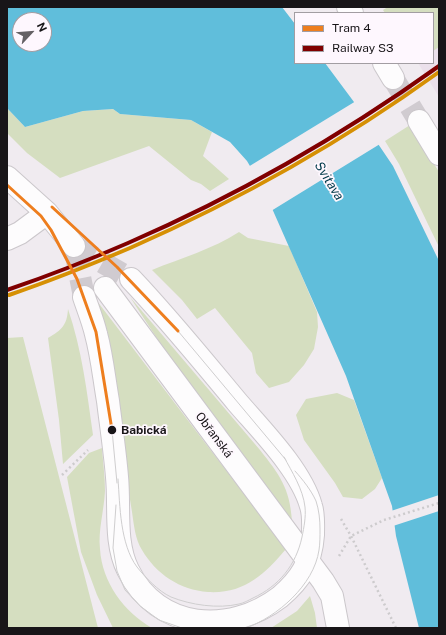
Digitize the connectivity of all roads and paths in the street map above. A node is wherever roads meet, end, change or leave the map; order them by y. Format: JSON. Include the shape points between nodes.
{"nodes":[{"id":1,"x":419,"y":121,"type":"tunnel mouth"},
{"id":2,"x":439,"y":154,"type":"edge"},
{"id":3,"x":7,"y":177,"type":"edge"},
{"id":4,"x":47,"y":213,"type":"junction"},
{"id":5,"x":7,"y":239,"type":"edge"},
{"id":6,"x":74,"y":246,"type":"dead end"},
{"id":7,"x":131,"y":279,"type":"tunnel mouth"},
{"id":8,"x":106,"y":288,"type":"tunnel mouth"},
{"id":9,"x":84,"y":297,"type":"tunnel mouth"},
{"id":10,"x":90,"y":448,"type":"dead end"},
{"id":11,"x":62,"y":476,"type":"dead end"},
{"id":12,"x":439,"y":503,"type":"edge"},
{"id":13,"x":309,"y":560,"type":"junction"},
{"id":14,"x":338,"y":628,"type":"edge"},
{"id":15,"x":396,"y":628,"type":"edge"}],
"edges":[{"from":1,"to":2,"type":"street"},
{"from":3,"to":4,"type":"street"},
{"from":4,"to":5,"type":"street","via":[[20,233]]},
{"from":4,"to":6,"type":"street"},
{"from":7,"to":13,"type":"street","via":[[276,448],[302,484],[312,507],[312,545]]},
{"from":8,"to":13,"type":"street","name":"Obřanská"},
{"from":9,"to":13,"type":"street","via":[[96,332],[102,364],[118,479],[122,557],[138,587],[153,602],[186,620],[228,622],[254,614],[273,602],[291,587]]},
{"from":10,"to":11,"type":"path"},
{"from":12,"to":15,"type":"path","via":[[384,520],[351,536]]},
{"from":13,"to":14,"type":"street","name":"Obřanská","via":[[332,596]]}]}
